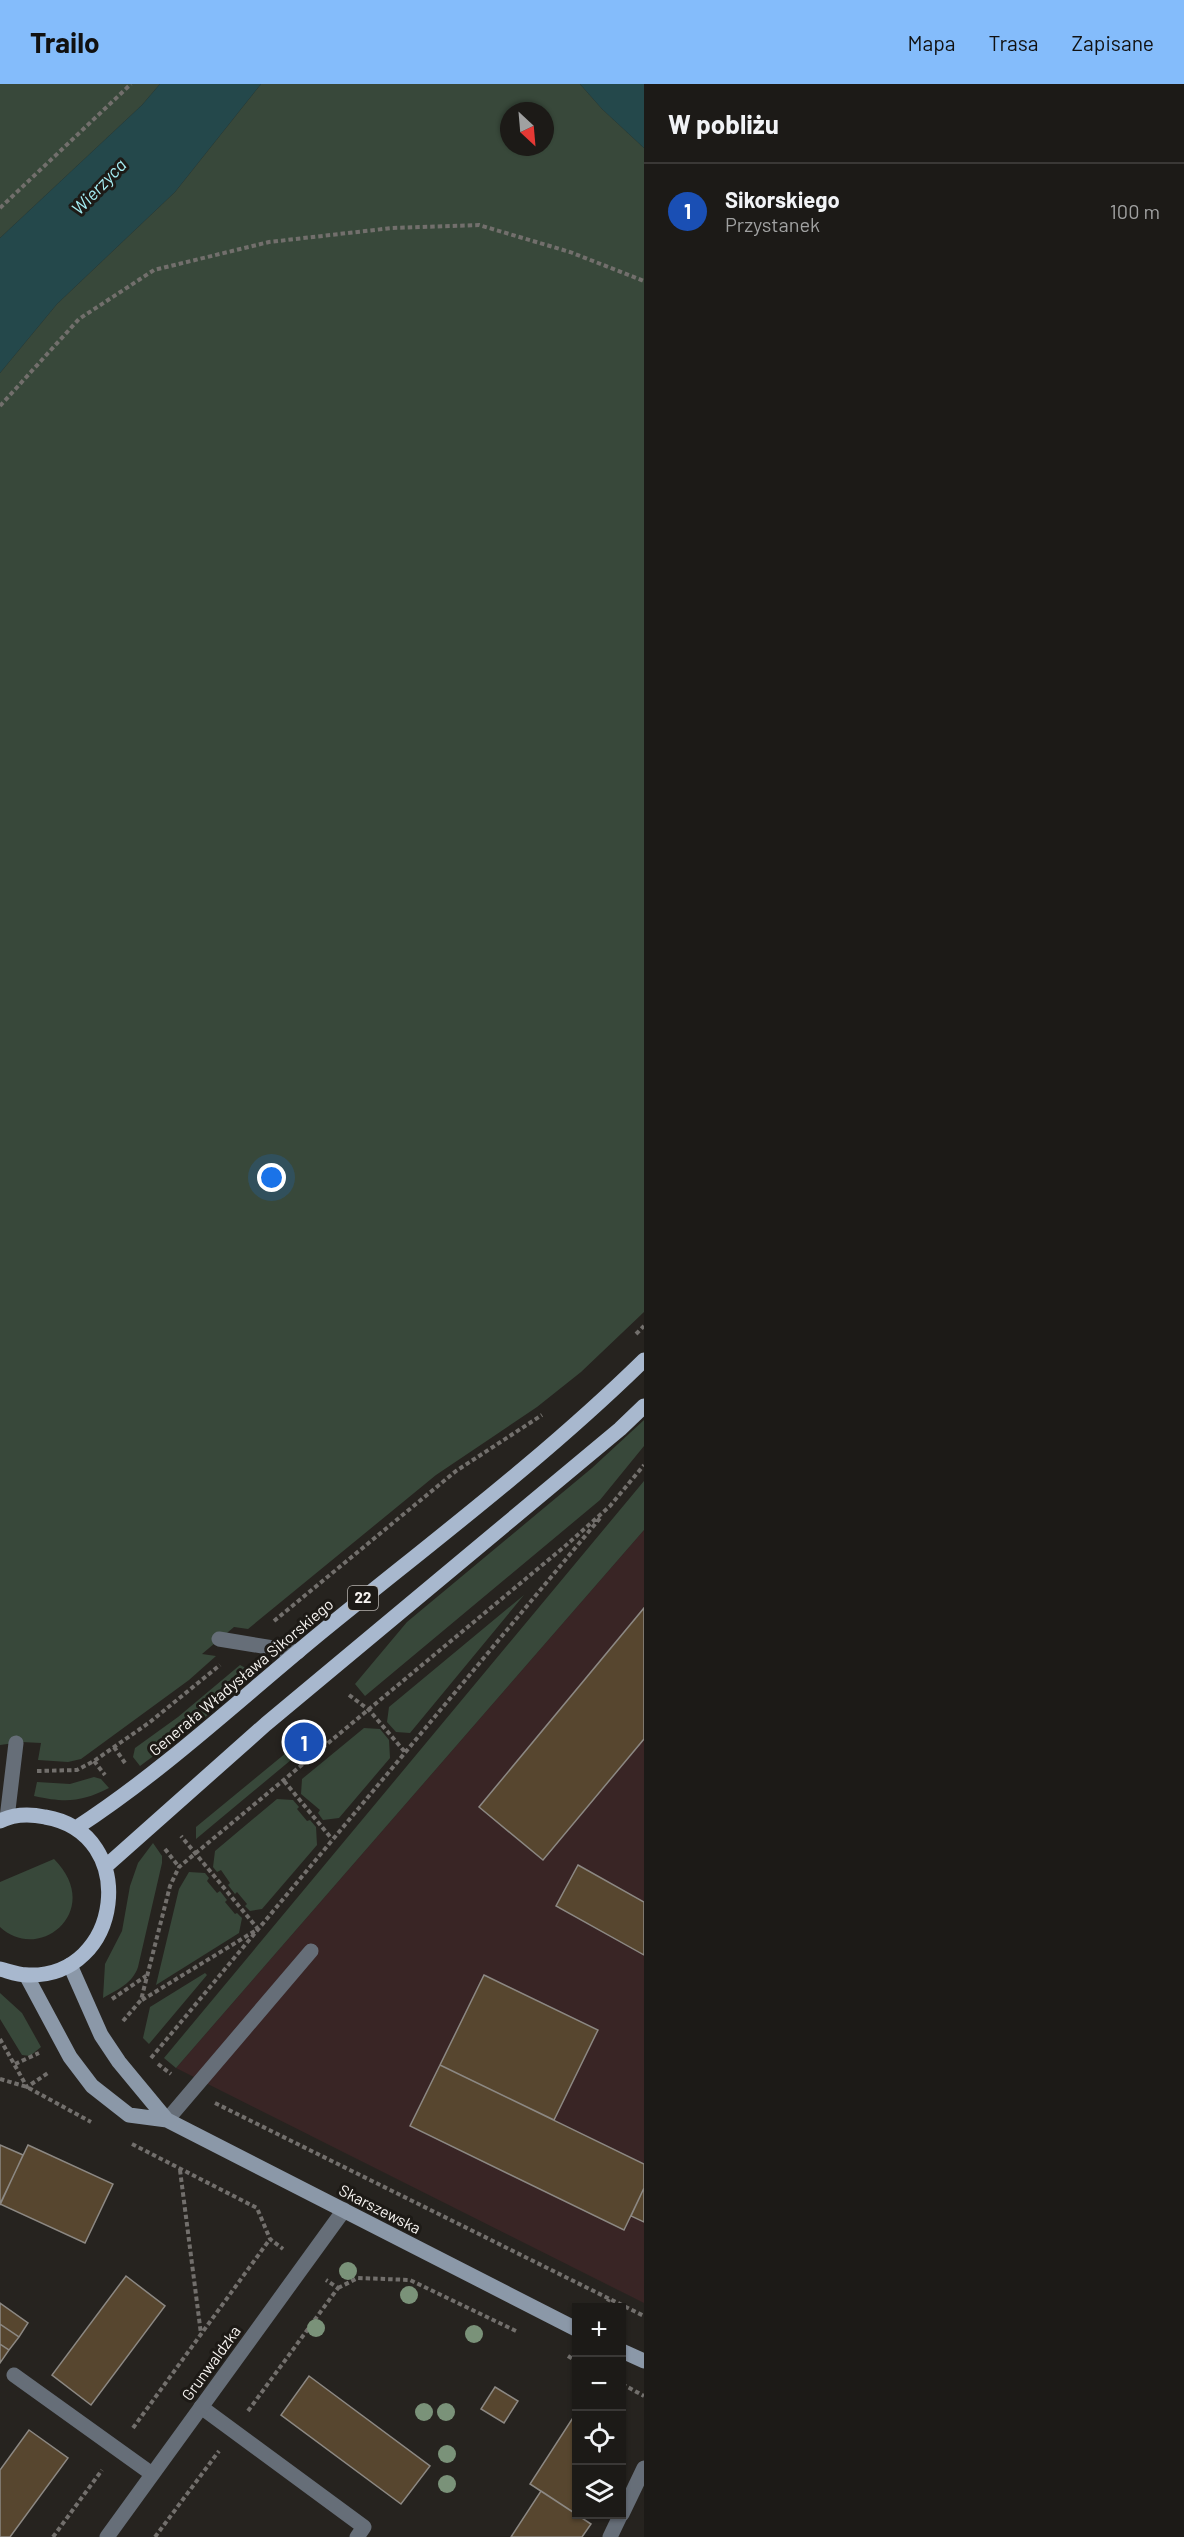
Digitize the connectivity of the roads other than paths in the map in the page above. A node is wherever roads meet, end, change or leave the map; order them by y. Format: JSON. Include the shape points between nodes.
{"nodes":[{"id":1,"x":644,"y":1360,"type":"edge"},
{"id":2,"x":644,"y":1406,"type":"edge"},
{"id":3,"x":219,"y":1640,"type":"dead end"},
{"id":4,"x":298,"y":1652,"type":"junction"},
{"id":5,"x":16,"y":1743,"type":"dead end"},
{"id":6,"x":3,"y":1820,"type":"edge"},
{"id":7,"x":76,"y":1828,"type":"junction"},
{"id":8,"x":105,"y":1867,"type":"junction"},
{"id":9,"x":311,"y":1951,"type":"dead end"},
{"id":10,"x":70,"y":1965,"type":"junction"},
{"id":11,"x":0,"y":1969,"type":"edge"},
{"id":12,"x":26,"y":1975,"type":"junction"},
{"id":13,"x":167,"y":2120,"type":"junction"},
{"id":14,"x":344,"y":2210,"type":"junction"},
{"id":15,"x":572,"y":2327,"type":"edge"},
{"id":16,"x":626,"y":2353,"type":"edge"},
{"id":17,"x":644,"y":2361,"type":"edge"},
{"id":18,"x":14,"y":2375,"type":"dead end"},
{"id":19,"x":201,"y":2407,"type":"junction"},
{"id":20,"x":644,"y":2468,"type":"edge"},
{"id":21,"x":152,"y":2474,"type":"junction"},
{"id":22,"x":626,"y":2504,"type":"edge"},
{"id":23,"x":619,"y":2519,"type":"edge"},
{"id":24,"x":107,"y":2537,"type":"edge"},
{"id":25,"x":357,"y":2537,"type":"edge"},
{"id":26,"x":610,"y":2537,"type":"edge"}],
"edges":[{"from":1,"to":4,"type":"main road","name":"Generała Władysława Sikorskiego","number":"22","via":[[551,1446]]},
{"from":2,"to":8,"type":"main road","number":"22","via":[[266,1724]]},
{"from":3,"to":4,"type":"street"},
{"from":4,"to":7,"type":"main road","name":"Generała Władysława Sikorskiego","number":"22","via":[[182,1750]]},
{"from":5,"to":6,"type":"street"},
{"from":6,"to":7,"type":"main road","via":[[30,1815],[54,1818]]},
{"from":7,"to":8,"type":"main road","via":[[93,1845]]},
{"from":8,"to":10,"type":"main road","via":[[110,1894],[106,1922],[92,1946]]},
{"from":9,"to":13,"type":"street"},
{"from":10,"to":12,"type":"main road","via":[[49,1973]]},
{"from":10,"to":13,"type":"main road","name":"Skarszewska","via":[[101,2035]]},
{"from":11,"to":12,"type":"main road"},
{"from":12,"to":13,"type":"main road","name":"Skarszewska","via":[[70,2057],[92,2086],[129,2115]]},
{"from":13,"to":14,"type":"main road","name":"Skarszewska"},
{"from":14,"to":15,"type":"main road","name":"Skarszewska"},
{"from":14,"to":19,"type":"street","name":"Grunwaldzka"},
{"from":16,"to":17,"type":"main road"},
{"from":18,"to":21,"type":"street"},
{"from":19,"to":21,"type":"street","name":"Grunwaldzka"},
{"from":19,"to":25,"type":"street","via":[[364,2527]]},
{"from":20,"to":22,"type":"street"},
{"from":21,"to":24,"type":"street","name":"Grunwaldzka"},
{"from":23,"to":26,"type":"street"}]}
